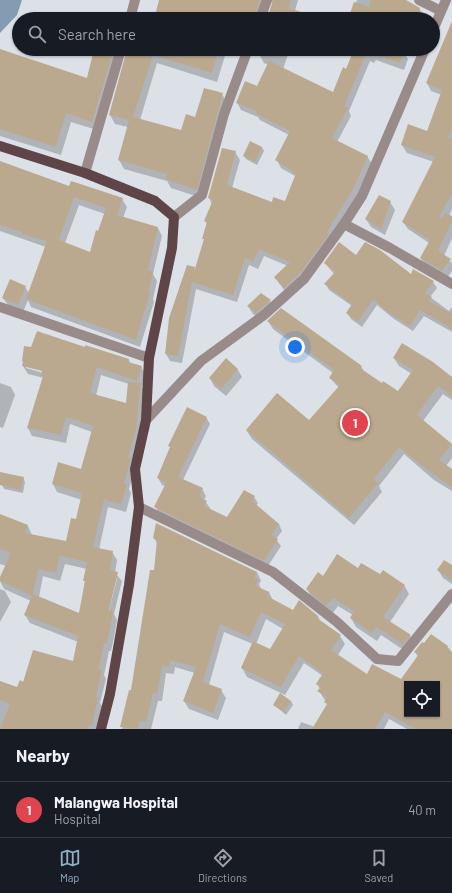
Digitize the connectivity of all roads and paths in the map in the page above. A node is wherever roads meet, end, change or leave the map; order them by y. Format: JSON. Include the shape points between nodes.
{"nodes":[{"id":1,"x":135,"y":0,"type":"edge"},
{"id":2,"x":267,"y":0,"type":"edge"},
{"id":3,"x":419,"y":0,"type":"edge"},
{"id":4,"x":446,"y":0,"type":"edge"},
{"id":5,"x":441,"y":11,"type":"joint"},
{"id":6,"x":132,"y":12,"type":"edge"},
{"id":7,"x":263,"y":12,"type":"edge"},
{"id":8,"x":119,"y":56,"type":"edge"},
{"id":9,"x":245,"y":56,"type":"edge"},
{"id":10,"x":422,"y":56,"type":"edge"},
{"id":11,"x":0,"y":146,"type":"edge"},
{"id":12,"x":85,"y":174,"type":"junction"},
{"id":13,"x":174,"y":217,"type":"junction"},
{"id":14,"x":344,"y":224,"type":"junction"},
{"id":15,"x":452,"y":284,"type":"edge"},
{"id":16,"x":0,"y":307,"type":"edge"},
{"id":17,"x":149,"y":358,"type":"junction"},
{"id":18,"x":146,"y":420,"type":"junction"},
{"id":19,"x":139,"y":507,"type":"junction"},
{"id":20,"x":452,"y":594,"type":"edge"},
{"id":21,"x":101,"y":729,"type":"edge"}],
"edges":[{"from":1,"to":6,"type":"street"},
{"from":2,"to":7,"type":"street"},
{"from":3,"to":5,"type":"street"},
{"from":4,"to":5,"type":"street"},
{"from":8,"to":12,"type":"street"},
{"from":9,"to":13,"type":"street","via":[[224,114],[202,194]]},
{"from":10,"to":14,"type":"street","via":[[362,196]]},
{"from":11,"to":12,"type":"main road"},
{"from":12,"to":13,"type":"main road","via":[[154,201]]},
{"from":13,"to":17,"type":"main road","via":[[172,248]]},
{"from":14,"to":15,"type":"street"},
{"from":14,"to":18,"type":"street","via":[[304,279],[264,315],[201,360]]},
{"from":16,"to":17,"type":"street"},
{"from":17,"to":18,"type":"main road"},
{"from":18,"to":19,"type":"main road","via":[[135,469]]},
{"from":19,"to":20,"type":"street","via":[[273,572],[337,622],[377,659],[398,661]]},
{"from":19,"to":21,"type":"main road","via":[[129,585],[110,694]]}]}
